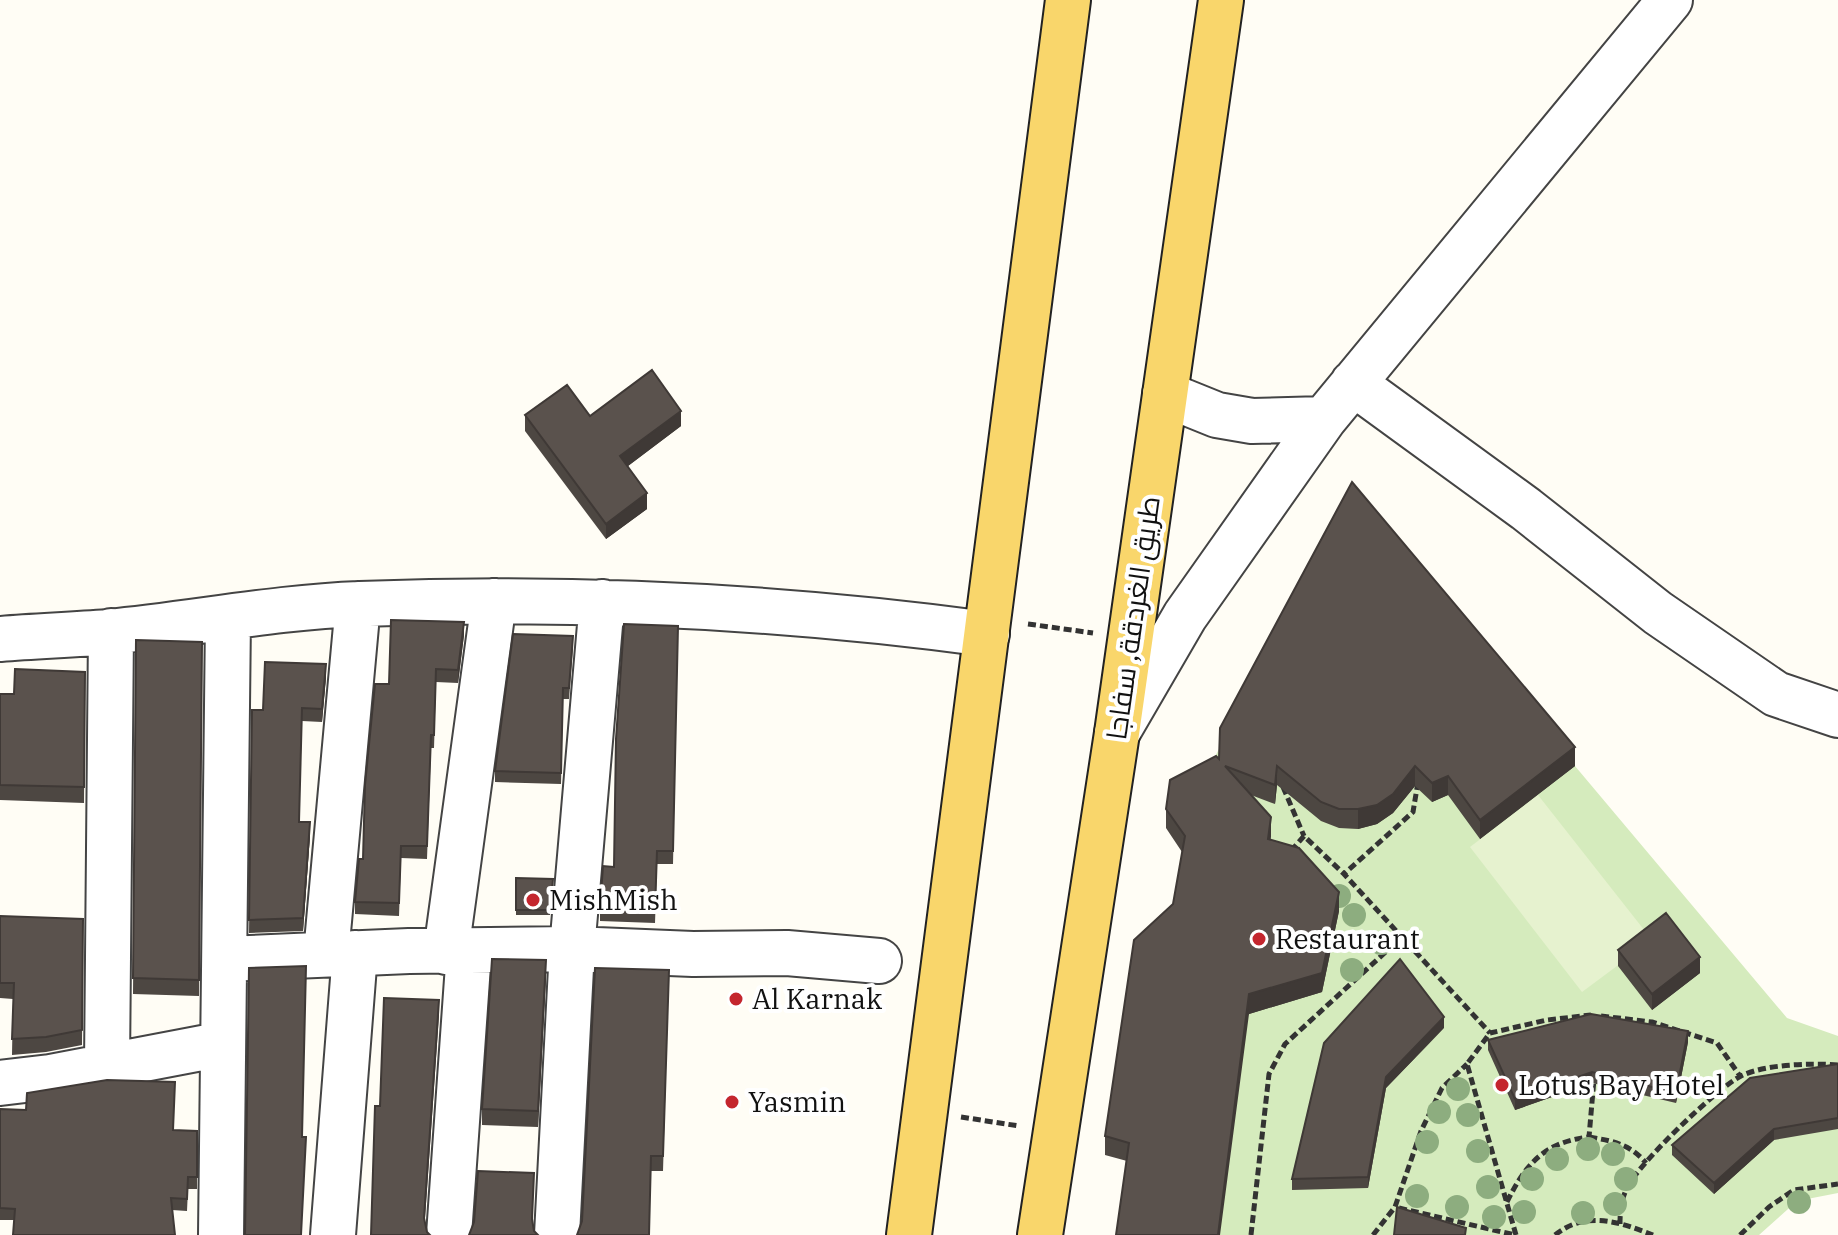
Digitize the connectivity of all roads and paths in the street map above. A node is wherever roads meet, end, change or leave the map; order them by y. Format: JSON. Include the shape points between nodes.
{"nodes":[{"id":1,"x":1068,"y":0,"type":"edge"},
{"id":2,"x":1221,"y":0,"type":"edge"},
{"id":3,"x":1670,"y":0,"type":"edge"},
{"id":4,"x":1353,"y":383,"type":"junction"},
{"id":5,"x":1165,"y":394,"type":"junction"},
{"id":6,"x":1324,"y":419,"type":"junction"},
{"id":7,"x":494,"y":601,"type":"junction"},
{"id":8,"x":602,"y":602,"type":"junction"},
{"id":9,"x":358,"y":604,"type":"junction"},
{"id":10,"x":228,"y":618,"type":"junction"},
{"id":11,"x":988,"y":626,"type":"junction"},
{"id":12,"x":111,"y":631,"type":"junction"},
{"id":13,"x":1130,"y":638,"type":"junction"},
{"id":14,"x":0,"y":639,"type":"edge"},
{"id":15,"x":1838,"y":715,"type":"edge"},
{"id":16,"x":1117,"y":733,"type":"junction"},
{"id":17,"x":1419,"y":772,"type":"edge"},
{"id":18,"x":1280,"y":776,"type":"edge"},
{"id":19,"x":1304,"y":836,"type":"junction"},
{"id":20,"x":1289,"y":853,"type":"edge"},
{"id":21,"x":1344,"y":874,"type":"junction"},
{"id":22,"x":1402,"y":937,"type":"junction"},
{"id":23,"x":572,"y":949,"type":"junction"},
{"id":24,"x":457,"y":952,"type":"junction"},
{"id":25,"x":340,"y":954,"type":"junction"},
{"id":26,"x":225,"y":959,"type":"junction"},
{"id":27,"x":879,"y":961,"type":"dead end"},
{"id":28,"x":1589,"y":1014,"type":"junction"},
{"id":29,"x":1591,"y":1024,"type":"edge"},
{"id":30,"x":1490,"y":1033,"type":"junction"},
{"id":31,"x":223,"y":1044,"type":"junction"},
{"id":32,"x":1467,"y":1064,"type":"junction"},
{"id":33,"x":1594,"y":1065,"type":"edge"},
{"id":34,"x":1838,"y":1065,"type":"edge"},
{"id":35,"x":107,"y":1066,"type":"junction"},
{"id":36,"x":1740,"y":1076,"type":"junction"},
{"id":37,"x":0,"y":1083,"type":"edge"},
{"id":38,"x":925,"y":1111,"type":"junction"},
{"id":39,"x":1056,"y":1132,"type":"junction"},
{"id":40,"x":1589,"y":1137,"type":"junction"},
{"id":41,"x":1646,"y":1163,"type":"junction"},
{"id":42,"x":1838,"y":1184,"type":"edge"},
{"id":43,"x":1507,"y":1202,"type":"junction"},
{"id":44,"x":1395,"y":1207,"type":"junction"},
{"id":45,"x":1620,"y":1224,"type":"junction"},
{"id":46,"x":221,"y":1235,"type":"edge"},
{"id":47,"x":333,"y":1235,"type":"edge"},
{"id":48,"x":449,"y":1235,"type":"edge"},
{"id":49,"x":557,"y":1235,"type":"edge"},
{"id":50,"x":909,"y":1235,"type":"edge"},
{"id":51,"x":1040,"y":1235,"type":"edge"},
{"id":52,"x":1251,"y":1235,"type":"edge"},
{"id":53,"x":1373,"y":1235,"type":"edge"},
{"id":54,"x":1516,"y":1235,"type":"edge"},
{"id":55,"x":1555,"y":1235,"type":"edge"},
{"id":56,"x":1653,"y":1235,"type":"edge"},
{"id":57,"x":1740,"y":1235,"type":"edge"}],
"edges":[{"from":1,"to":11,"type":"main road"},
{"from":2,"to":5,"type":"main road","name":"طريق الغردقة, سفاجا"},
{"from":3,"to":4,"type":"street"},
{"from":4,"to":6,"type":"street"},
{"from":4,"to":15,"type":"street","via":[[1762,685]]},
{"from":5,"to":6,"type":"street","via":[[1217,415],[1252,421]]},
{"from":5,"to":13,"type":"main road","name":"طريق الغردقة, سفاجا"},
{"from":6,"to":16,"type":"street","via":[[1185,616]]},
{"from":7,"to":8,"type":"street"},
{"from":7,"to":9,"type":"street"},
{"from":7,"to":24,"type":"street"},
{"from":8,"to":11,"type":"street"},
{"from":8,"to":23,"type":"street"},
{"from":9,"to":10,"type":"street"},
{"from":9,"to":25,"type":"street"},
{"from":10,"to":12,"type":"street"},
{"from":10,"to":26,"type":"street"},
{"from":11,"to":13,"type":"path"},
{"from":11,"to":38,"type":"main road"},
{"from":12,"to":14,"type":"street"},
{"from":12,"to":35,"type":"street"},
{"from":13,"to":16,"type":"main road","name":"طريق الغردقة, سفاجا"},
{"from":16,"to":39,"type":"main road","name":"طريق الغردقة, سفاجا"},
{"from":17,"to":21,"type":"path","via":[[1413,812]]},
{"from":18,"to":19,"type":"path"},
{"from":19,"to":20,"type":"path"},
{"from":19,"to":21,"type":"path"},
{"from":21,"to":22,"type":"path"},
{"from":22,"to":30,"type":"path"},
{"from":22,"to":52,"type":"path","via":[[1285,1044],[1269,1074]]},
{"from":23,"to":24,"type":"street"},
{"from":23,"to":27,"type":"street","via":[[787,953]]},
{"from":23,"to":49,"type":"street"},
{"from":24,"to":25,"type":"street"},
{"from":24,"to":48,"type":"street"},
{"from":25,"to":26,"type":"street"},
{"from":25,"to":47,"type":"street"},
{"from":26,"to":31,"type":"street"},
{"from":28,"to":29,"type":"path"},
{"from":28,"to":30,"type":"path"},
{"from":28,"to":36,"type":"path","via":[[1652,1022],[1717,1043]]},
{"from":30,"to":32,"type":"path"},
{"from":31,"to":35,"type":"street"},
{"from":31,"to":46,"type":"street"},
{"from":32,"to":43,"type":"path"},
{"from":32,"to":44,"type":"path","via":[[1442,1088]]},
{"from":33,"to":40,"type":"path"},
{"from":34,"to":36,"type":"path","via":[[1814,1063]]},
{"from":35,"to":37,"type":"street"},
{"from":36,"to":41,"type":"path"},
{"from":38,"to":39,"type":"path"},
{"from":38,"to":50,"type":"main road"},
{"from":39,"to":51,"type":"main road","name":"طريق الغردقة, سفاجا"},
{"from":40,"to":41,"type":"path","via":[[1620,1142]]},
{"from":40,"to":43,"type":"path","via":[[1565,1140],[1542,1153],[1521,1175]]},
{"from":41,"to":45,"type":"path","via":[[1626,1190]]},
{"from":42,"to":57,"type":"path","via":[[1794,1190]]},
{"from":43,"to":54,"type":"path"},
{"from":44,"to":53,"type":"path"},
{"from":44,"to":54,"type":"path"},
{"from":45,"to":55,"type":"path","via":[[1580,1220]]},
{"from":45,"to":56,"type":"path"}]}
